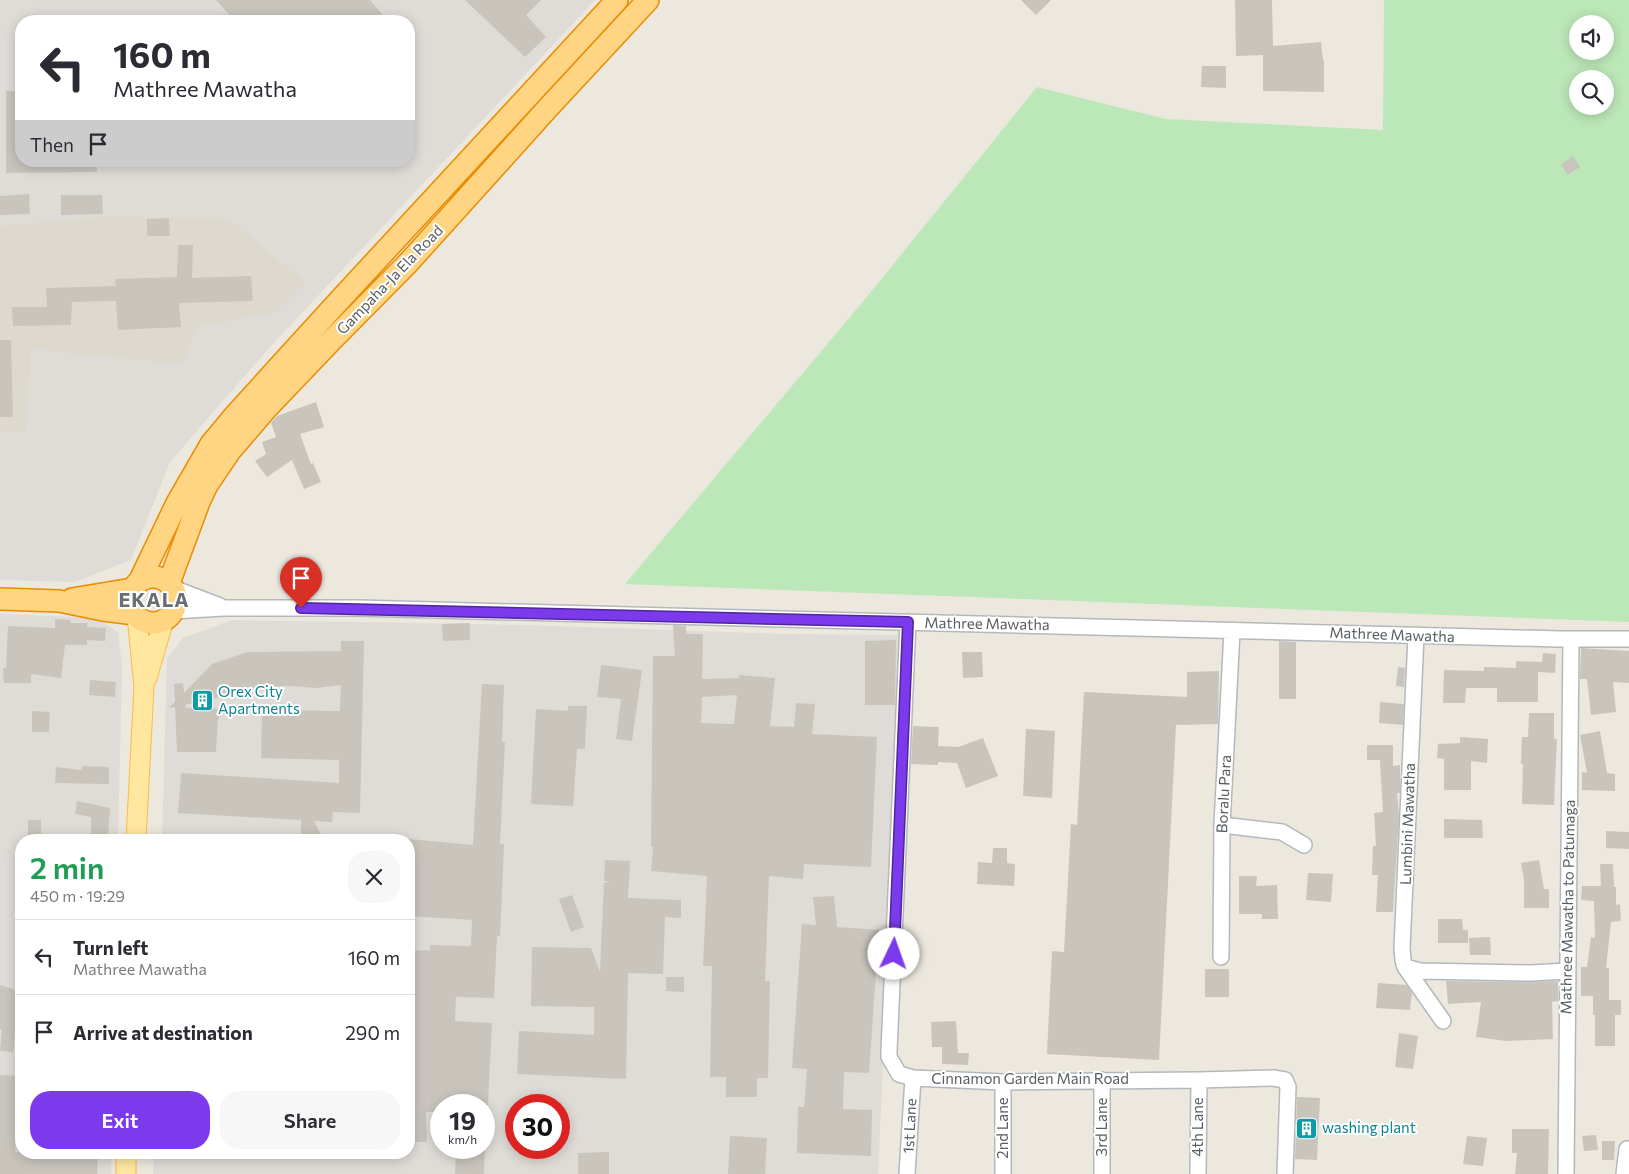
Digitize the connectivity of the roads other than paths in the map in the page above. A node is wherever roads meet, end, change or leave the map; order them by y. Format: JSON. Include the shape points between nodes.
{"nodes":[{"id":1,"x":617,"y":0,"type":"edge"},
{"id":2,"x":648,"y":0,"type":"edge"},
{"id":3,"x":136,"y":586,"type":"junction"},
{"id":4,"x":171,"y":586,"type":"junction"},
{"id":5,"x":0,"y":599,"type":"edge"},
{"id":6,"x":59,"y":601,"type":"junction"},
{"id":7,"x":224,"y":608,"type":"junction"},
{"id":8,"x":136,"y":615,"type":"junction"},
{"id":9,"x":168,"y":615,"type":"junction"},
{"id":10,"x":908,"y":622,"type":"junction"},
{"id":11,"x":1232,"y":631,"type":"junction"},
{"id":12,"x":1416,"y":635,"type":"junction"},
{"id":13,"x":1571,"y":639,"type":"junction"},
{"id":14,"x":1629,"y":639,"type":"edge"},
{"id":15,"x":144,"y":688,"type":"junction"},
{"id":16,"x":1222,"y":825,"type":"junction"},
{"id":17,"x":136,"y":834,"type":"edge"},
{"id":18,"x":1304,"y":845,"type":"dead end"},
{"id":19,"x":1221,"y":957,"type":"dead end"},
{"id":20,"x":1405,"y":967,"type":"junction"},
{"id":21,"x":1567,"y":971,"type":"junction"},
{"id":22,"x":1443,"y":1021,"type":"dead end"},
{"id":23,"x":913,"y":1078,"type":"junction"},
{"id":24,"x":1102,"y":1080,"type":"junction"},
{"id":25,"x":1199,"y":1080,"type":"junction"},
{"id":26,"x":1003,"y":1082,"type":"junction"},
{"id":27,"x":1629,"y":1148,"type":"edge"},
{"id":28,"x":126,"y":1159,"type":"edge"},
{"id":29,"x":126,"y":1174,"type":"edge"},
{"id":30,"x":907,"y":1174,"type":"edge"},
{"id":31,"x":1003,"y":1174,"type":"edge"},
{"id":32,"x":1102,"y":1174,"type":"edge"},
{"id":33,"x":1198,"y":1174,"type":"edge"},
{"id":34,"x":1285,"y":1174,"type":"edge"},
{"id":35,"x":1566,"y":1174,"type":"edge"},
{"id":36,"x":1624,"y":1174,"type":"edge"}],
"edges":[{"from":1,"to":3,"type":"highway","name":"Gampaha-Ja Ela Road","via":[[211,444],[177,503]]},
{"from":2,"to":4,"type":"highway","name":"Gampaha-Ja Ela Road","via":[[409,262],[242,436],[203,494]]},
{"from":3,"to":4,"type":"highway","via":[[151,577]]},
{"from":3,"to":6,"type":"highway"},
{"from":3,"to":8,"type":"highway","via":[[130,599]]},
{"from":4,"to":7,"type":"street"},
{"from":4,"to":9,"type":"highway","via":[[175,604]]},
{"from":5,"to":6,"type":"highway"},
{"from":6,"to":8,"type":"highway"},
{"from":7,"to":9,"type":"street","name":"Mathree Mawatha"},
{"from":7,"to":10,"type":"street","name":"Mathree Mawatha","via":[[359,608]]},
{"from":8,"to":9,"type":"highway","via":[[153,622]]},
{"from":8,"to":15,"type":"main road"},
{"from":9,"to":15,"type":"main road"},
{"from":10,"to":11,"type":"street","name":"Mathree Mawatha"},
{"from":10,"to":23,"type":"street","name":"Cinnamon Garden Main Road","via":[[889,1051],[899,1074]]},
{"from":11,"to":12,"type":"street","name":"Mathree Mawatha"},
{"from":11,"to":16,"type":"street","name":"Boralu Para"},
{"from":12,"to":13,"type":"street","name":"Mathree Mawatha"},
{"from":12,"to":20,"type":"street","name":"Lumbini Mawatha","via":[[1402,948]]},
{"from":13,"to":14,"type":"street","name":"Mathree Mawatha"},
{"from":13,"to":21,"type":"street","name":"Mathree Mawatha to Patumaga"},
{"from":15,"to":17,"type":"main road"},
{"from":16,"to":18,"type":"street","via":[[1282,832]]},
{"from":16,"to":19,"type":"street","name":"Boralu Para"},
{"from":20,"to":21,"type":"street","via":[[1450,972]]},
{"from":20,"to":22,"type":"street"},
{"from":21,"to":35,"type":"street","name":"Mathree Mawatha to Patumaga"},
{"from":23,"to":26,"type":"street","name":"Cinnamon Garden Main Road"},
{"from":23,"to":30,"type":"street","name":"1st Lane"},
{"from":24,"to":25,"type":"street","name":"Cinnamon Garden Main Road"},
{"from":24,"to":26,"type":"street","name":"Cinnamon Garden Main Road"},
{"from":24,"to":32,"type":"street","name":"3rd Lane"},
{"from":25,"to":33,"type":"street","name":"4th Lane"},
{"from":25,"to":34,"type":"street","name":"Cinnamon Garden Main Road","via":[[1285,1080],[1288,1087]]},
{"from":26,"to":31,"type":"street","name":"2nd Lane"},
{"from":27,"to":36,"type":"street"},
{"from":28,"to":29,"type":"main road"}]}
